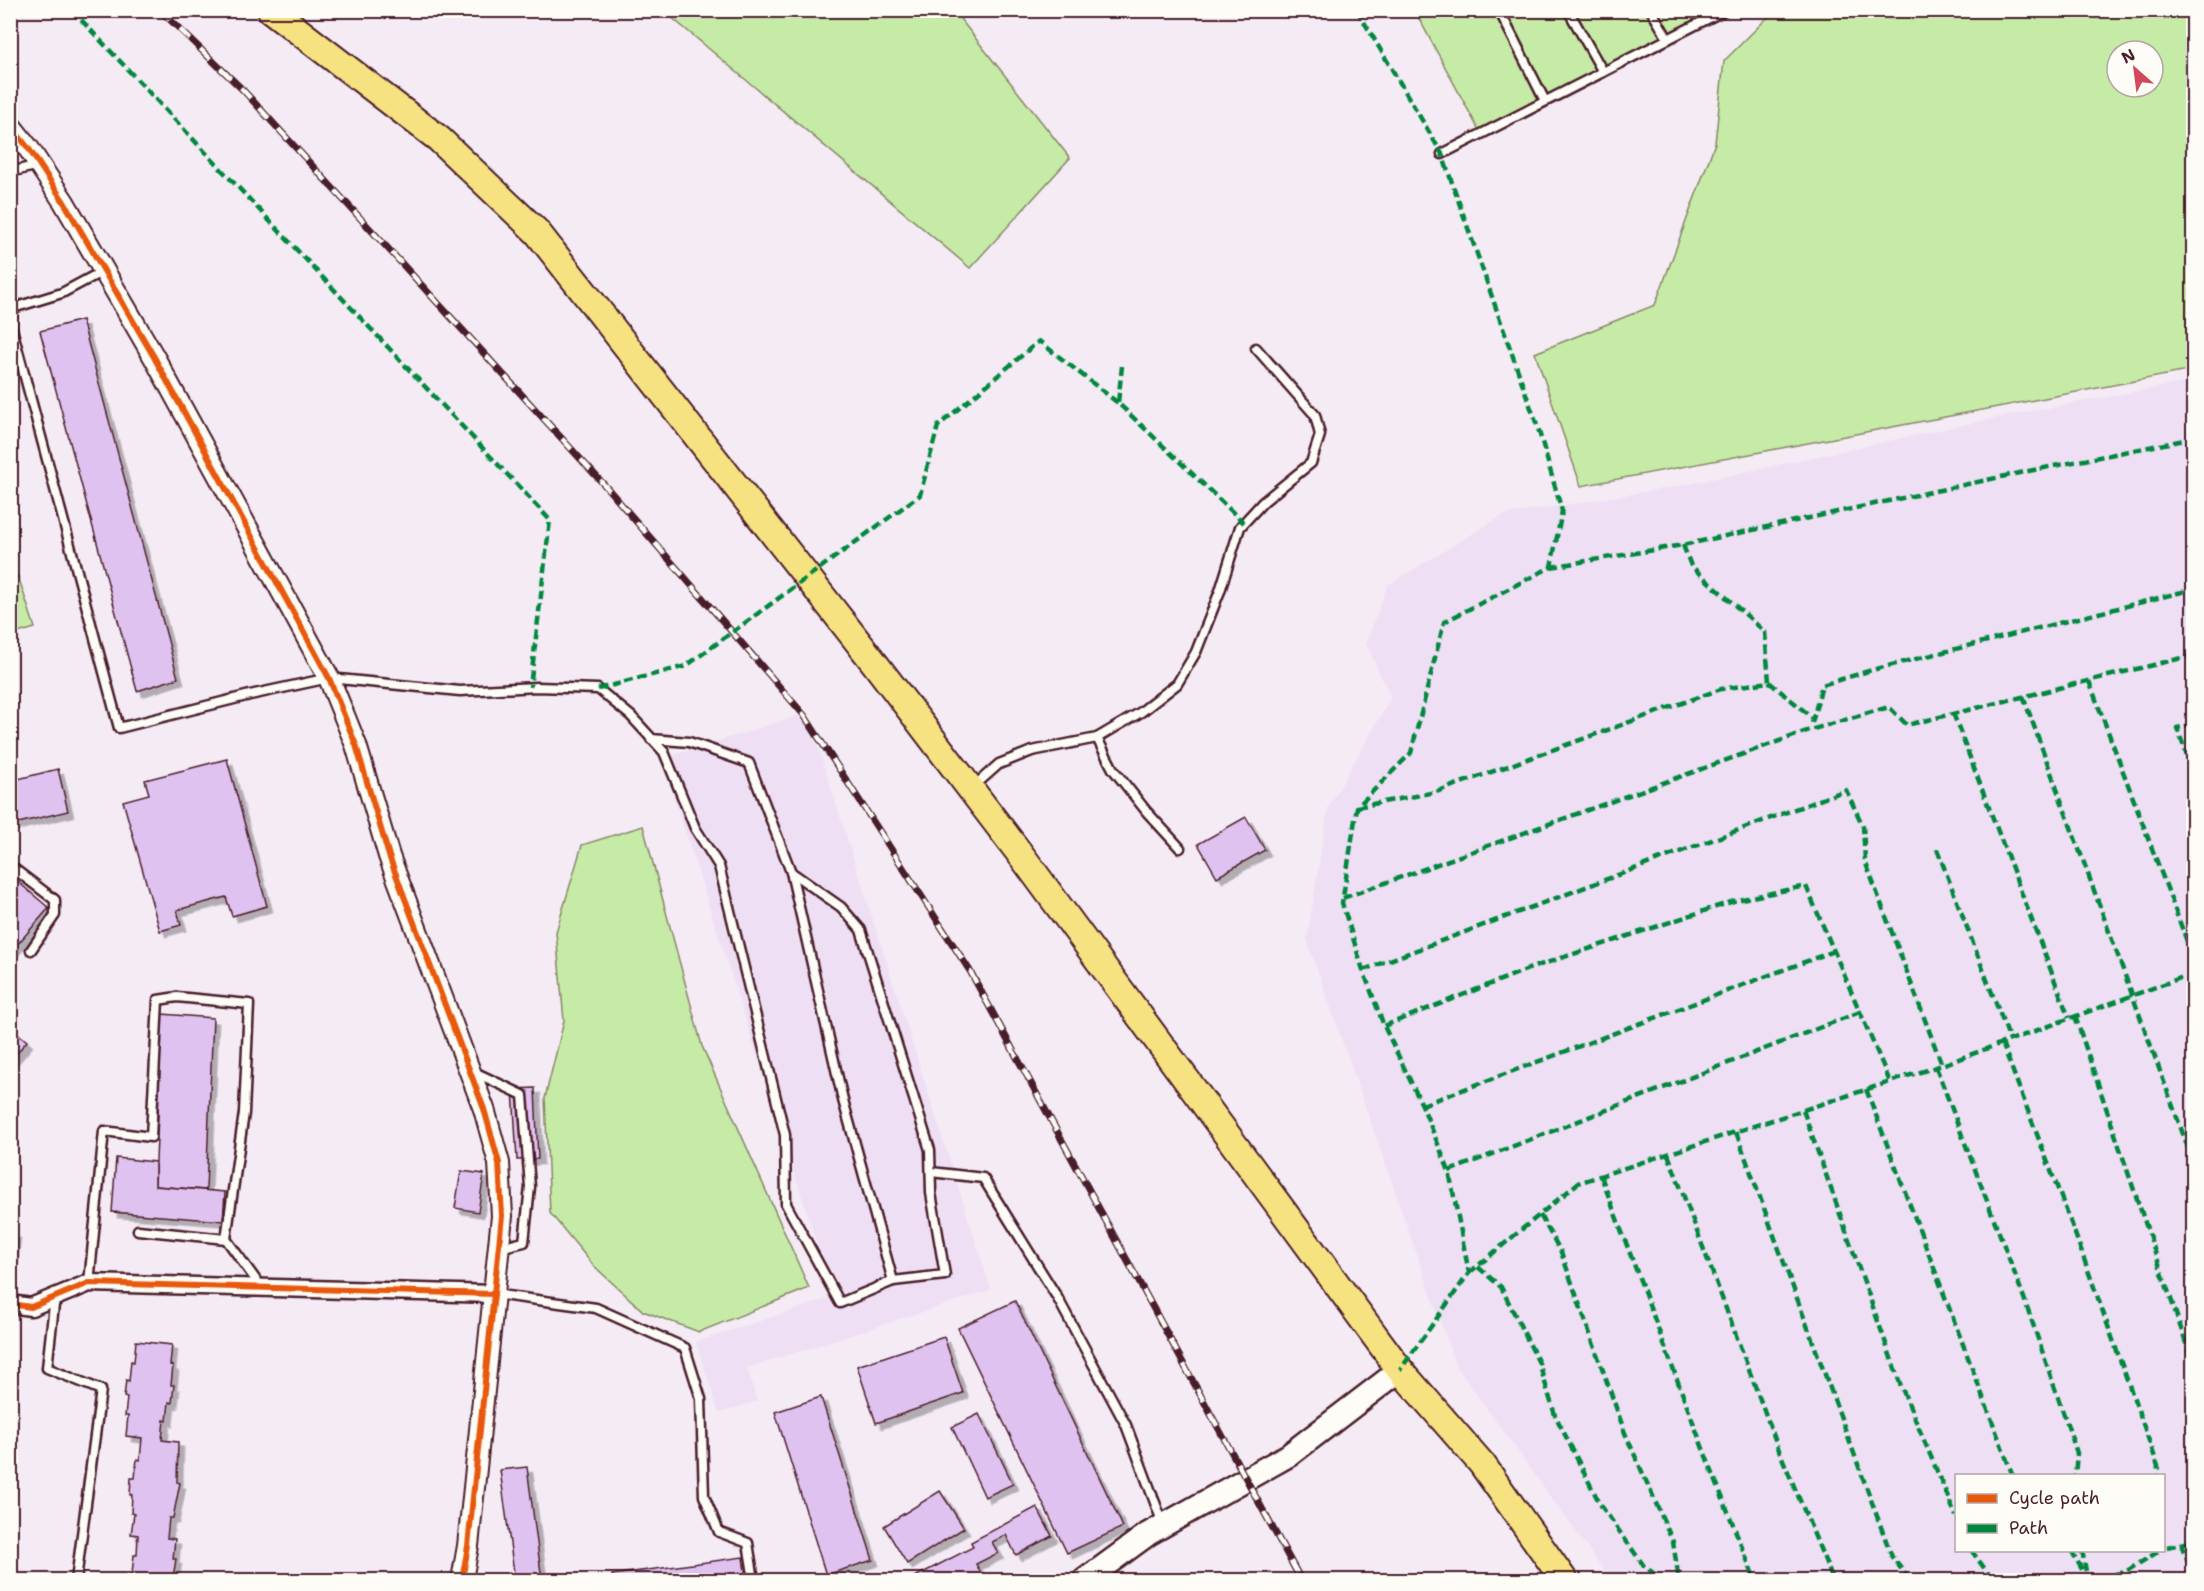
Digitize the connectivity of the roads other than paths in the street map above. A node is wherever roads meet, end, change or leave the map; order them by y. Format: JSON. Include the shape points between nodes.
{"nodes":[{"id":1,"x":271,"y":10,"type":"edge"},
{"id":2,"x":1498,"y":10,"type":"edge"},
{"id":3,"x":1568,"y":10,"type":"edge"},
{"id":4,"x":1651,"y":10,"type":"edge"},
{"id":5,"x":1725,"y":10,"type":"edge"},
{"id":6,"x":1668,"y":39,"type":"junction"},
{"id":7,"x":1603,"y":72,"type":"junction"},
{"id":8,"x":1545,"y":101,"type":"junction"},
{"id":9,"x":10,"y":125,"type":"edge"},
{"id":10,"x":1443,"y":154,"type":"dead end"},
{"id":11,"x":40,"y":165,"type":"junction"},
{"id":12,"x":10,"y":172,"type":"edge"},
{"id":13,"x":104,"y":271,"type":"junction"},
{"id":14,"x":1256,"y":348,"type":"dead end"},
{"id":15,"x":329,"y":678,"type":"junction"},
{"id":16,"x":1097,"y":738,"type":"junction"},
{"id":17,"x":651,"y":739,"type":"junction"},
{"id":18,"x":971,"y":789,"type":"junction"},
{"id":19,"x":1180,"y":849,"type":"dead end"},
{"id":20,"x":10,"y":871,"type":"edge"},
{"id":21,"x":791,"y":872,"type":"junction"},
{"id":22,"x":31,"y":950,"type":"dead end"},
{"id":23,"x":469,"y":1070,"type":"junction"},
{"id":24,"x":931,"y":1172,"type":"junction"},
{"id":25,"x":138,"y":1230,"type":"dead end"},
{"id":26,"x":226,"y":1239,"type":"junction"},
{"id":27,"x":498,"y":1248,"type":"junction"},
{"id":28,"x":893,"y":1281,"type":"junction"},
{"id":29,"x":89,"y":1282,"type":"junction"},
{"id":30,"x":261,"y":1287,"type":"junction"},
{"id":31,"x":494,"y":1294,"type":"junction"},
{"id":32,"x":55,"y":1296,"type":"junction"},
{"id":33,"x":10,"y":1304,"type":"edge"},
{"id":34,"x":1400,"y":1370,"type":"junction"},
{"id":35,"x":1163,"y":1526,"type":"junction"},
{"id":36,"x":76,"y":1581,"type":"edge"},
{"id":37,"x":462,"y":1581,"type":"edge"},
{"id":38,"x":754,"y":1581,"type":"edge"},
{"id":39,"x":1084,"y":1581,"type":"edge"},
{"id":40,"x":1564,"y":1581,"type":"edge"}],
"edges":[{"from":1,"to":18,"type":"main road","via":[[439,139],[537,232]]},
{"from":2,"to":8,"type":"lane"},
{"from":3,"to":7,"type":"lane"},
{"from":4,"to":6,"type":"lane"},
{"from":5,"to":6,"type":"lane"},
{"from":6,"to":7,"type":"lane"},
{"from":7,"to":8,"type":"lane"},
{"from":8,"to":10,"type":"lane"},
{"from":9,"to":11,"type":"street"},
{"from":11,"to":12,"type":"lane"},
{"from":11,"to":13,"type":"street"},
{"from":13,"to":15,"type":"street"},
{"from":13,"to":15,"type":"lane","via":[[62,293],[13,308],[10,325],[118,728]]},
{"from":14,"to":16,"type":"lane","via":[[1315,415],[1320,435],[1311,463],[1263,502],[1240,527],[1196,652],[1177,684],[1141,712]]},
{"from":15,"to":17,"type":"lane","via":[[460,692],[537,687],[598,689],[631,716]]},
{"from":15,"to":23,"type":"street","via":[[357,745],[389,856]]},
{"from":16,"to":18,"type":"lane","via":[[1032,751],[999,764]]},
{"from":16,"to":19,"type":"lane","via":[[1113,770]]},
{"from":17,"to":21,"type":"lane","via":[[689,742],[749,762]]},
{"from":17,"to":28,"type":"lane","via":[[664,752],[695,828],[718,866],[784,1135],[786,1204],[840,1303]]},
{"from":18,"to":34,"type":"main road"},
{"from":20,"to":22,"type":"lane","via":[[13,868],[55,900],[55,915]]},
{"from":21,"to":24,"type":"lane","via":[[841,907],[861,930],[930,1150]]},
{"from":21,"to":28,"type":"lane","via":[[843,1100]]},
{"from":23,"to":27,"type":"street","via":[[499,1163],[502,1216]]},
{"from":23,"to":27,"type":"lane","via":[[523,1095],[530,1187],[524,1242]]},
{"from":24,"to":28,"type":"lane","via":[[945,1275]]},
{"from":24,"to":35,"type":"lane","via":[[983,1178],[1057,1297],[1126,1425]]},
{"from":25,"to":26,"type":"lane"},
{"from":26,"to":29,"type":"lane","via":[[244,1113],[249,1004],[158,1000],[151,1137],[104,1131]]},
{"from":26,"to":30,"type":"lane"},
{"from":27,"to":31,"type":"street"},
{"from":29,"to":30,"type":"street"},
{"from":29,"to":32,"type":"street"},
{"from":30,"to":31,"type":"street"},
{"from":31,"to":37,"type":"street"},
{"from":31,"to":38,"type":"lane","via":[[596,1308],[685,1348],[701,1399],[704,1496],[719,1532],[748,1543]]},
{"from":32,"to":33,"type":"street","via":[[31,1307]]},
{"from":32,"to":36,"type":"lane","via":[[46,1368],[101,1390]]},
{"from":34,"to":35,"type":"main road","via":[[1289,1455]]},
{"from":34,"to":40,"type":"main road","via":[[1482,1464]]},
{"from":35,"to":39,"type":"main road"}]}
